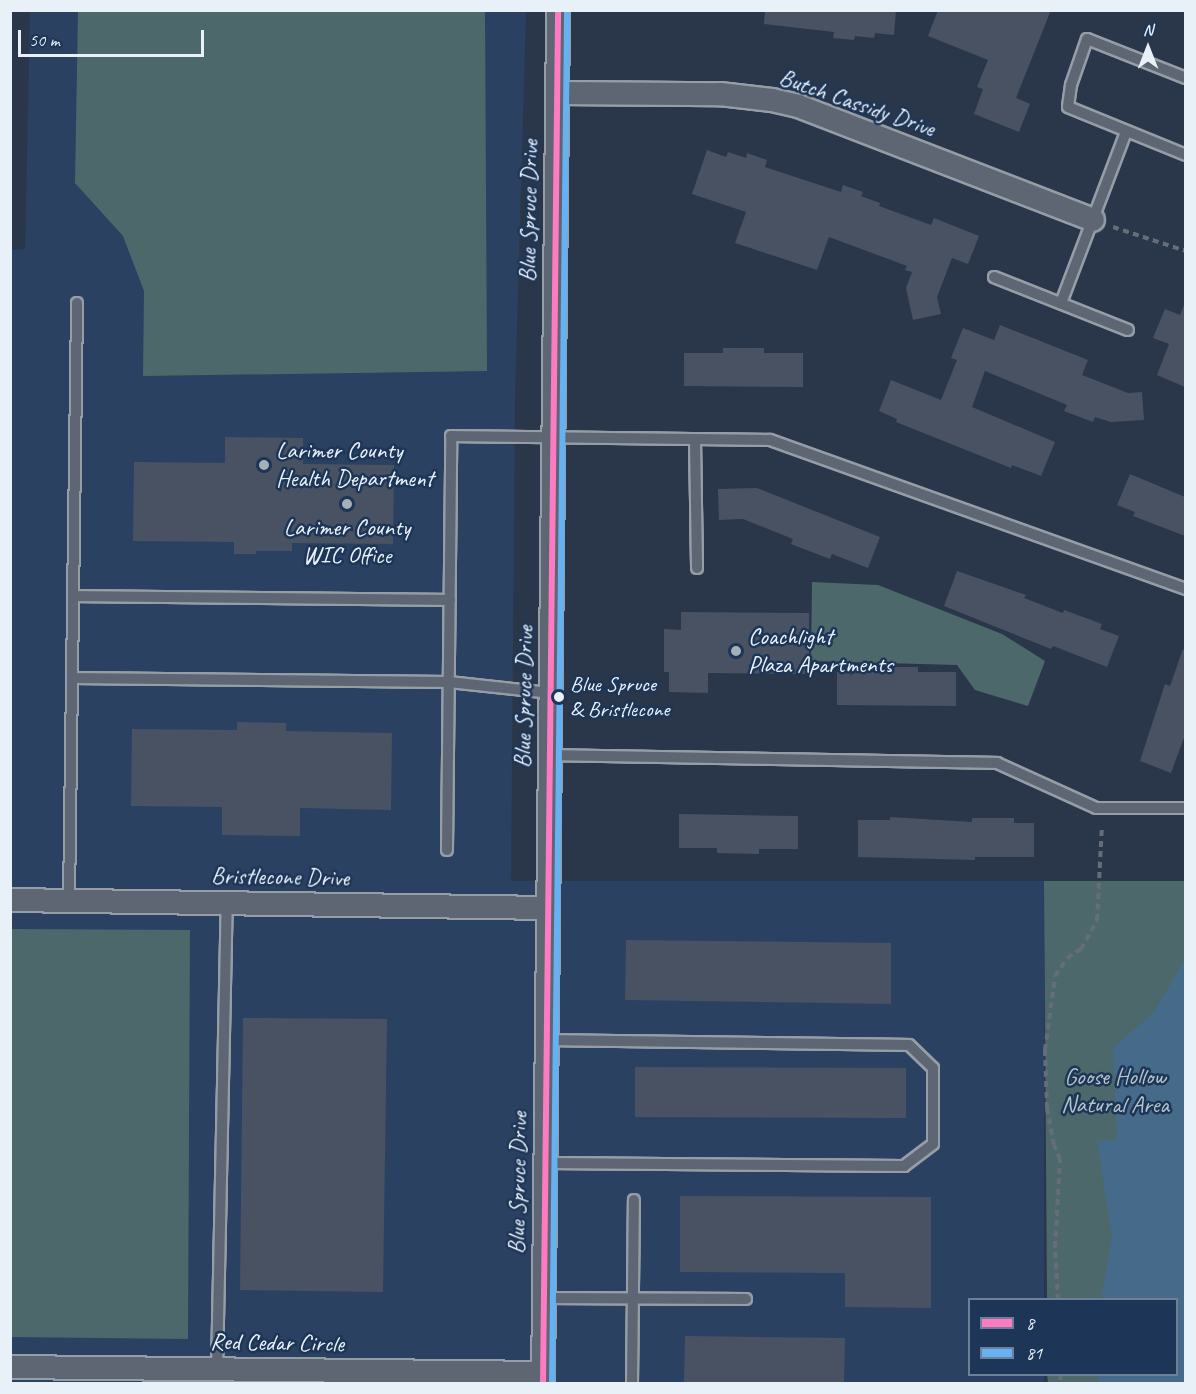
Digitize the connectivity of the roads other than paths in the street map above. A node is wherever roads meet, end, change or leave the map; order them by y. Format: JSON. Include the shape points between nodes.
{"nodes":[{"id":1,"x":558,"y":10,"type":"edge"},
{"id":2,"x":1185,"y":78,"type":"edge"},
{"id":3,"x":557,"y":93,"type":"junction"},
{"id":4,"x":1126,"y":132,"type":"junction"},
{"id":5,"x":1185,"y":155,"type":"edge"},
{"id":6,"x":1093,"y":219,"type":"junction"},
{"id":7,"x":994,"y":277,"type":"dead end"},
{"id":8,"x":78,"y":303,"type":"dead end"},
{"id":9,"x":1061,"y":303,"type":"junction"},
{"id":10,"x":1128,"y":330,"type":"dead end"},
{"id":11,"x":553,"y":437,"type":"junction"},
{"id":12,"x":695,"y":439,"type":"junction"},
{"id":13,"x":697,"y":568,"type":"dead end"},
{"id":14,"x":1185,"y":589,"type":"edge"},
{"id":15,"x":73,"y":596,"type":"junction"},
{"id":16,"x":450,"y":600,"type":"junction"},
{"id":17,"x":72,"y":678,"type":"junction"},
{"id":18,"x":449,"y":682,"type":"junction"},
{"id":19,"x":551,"y":693,"type":"junction"},
{"id":20,"x":550,"y":755,"type":"junction"},
{"id":21,"x":1185,"y":808,"type":"edge"},
{"id":22,"x":447,"y":850,"type":"dead end"},
{"id":23,"x":10,"y":900,"type":"edge"},
{"id":24,"x":69,"y":901,"type":"junction"},
{"id":25,"x":227,"y":903,"type":"junction"},
{"id":26,"x":548,"y":908,"type":"junction"},
{"id":27,"x":547,"y":1040,"type":"junction"},
{"id":28,"x":546,"y":1163,"type":"junction"},
{"id":29,"x":634,"y":1200,"type":"dead end"},
{"id":30,"x":544,"y":1298,"type":"junction"},
{"id":31,"x":633,"y":1298,"type":"junction"},
{"id":32,"x":746,"y":1299,"type":"dead end"},
{"id":33,"x":10,"y":1367,"type":"edge"},
{"id":34,"x":217,"y":1369,"type":"junction"},
{"id":35,"x":543,"y":1378,"type":"edge"},
{"id":36,"x":632,"y":1383,"type":"edge"}],
"edges":[{"from":1,"to":3,"type":"street","name":"Blue Spruce Drive"},
{"from":2,"to":4,"type":"lane","via":[[1087,39],[1071,85],[1068,107]]},
{"from":3,"to":6,"type":"street","name":"Butch Cassidy Drive","via":[[720,94],[798,106]]},
{"from":3,"to":11,"type":"street","name":"Blue Spruce Drive"},
{"from":4,"to":5,"type":"lane"},
{"from":4,"to":6,"type":"lane"},
{"from":6,"to":9,"type":"lane"},
{"from":7,"to":9,"type":"lane"},
{"from":8,"to":15,"type":"lane"},
{"from":9,"to":10,"type":"lane"},
{"from":11,"to":12,"type":"lane"},
{"from":11,"to":16,"type":"lane","via":[[451,436]]},
{"from":11,"to":19,"type":"street","name":"Blue Spruce Drive"},
{"from":12,"to":13,"type":"lane"},
{"from":12,"to":14,"type":"lane","via":[[770,440]]},
{"from":15,"to":16,"type":"lane"},
{"from":15,"to":17,"type":"lane"},
{"from":16,"to":18,"type":"lane"},
{"from":17,"to":18,"type":"lane"},
{"from":17,"to":24,"type":"lane"},
{"from":18,"to":19,"type":"lane"},
{"from":18,"to":22,"type":"lane"},
{"from":19,"to":20,"type":"street","name":"Blue Spruce Drive"},
{"from":20,"to":21,"type":"lane","via":[[997,763],[1096,808]]},
{"from":20,"to":26,"type":"street","name":"Blue Spruce Drive"},
{"from":23,"to":24,"type":"street","name":"Bristlecone Drive"},
{"from":24,"to":25,"type":"street","name":"Bristlecone Drive"},
{"from":25,"to":26,"type":"street","name":"Bristlecone Drive"},
{"from":25,"to":34,"type":"lane"},
{"from":26,"to":27,"type":"street","name":"Blue Spruce Drive"},
{"from":27,"to":28,"type":"street","name":"Blue Spruce Drive"},
{"from":27,"to":28,"type":"lane","via":[[909,1045],[933,1068],[933,1144],[904,1166]]},
{"from":28,"to":30,"type":"street","name":"Blue Spruce Drive"},
{"from":29,"to":31,"type":"lane"},
{"from":30,"to":31,"type":"lane"},
{"from":30,"to":35,"type":"street","name":"Blue Spruce Drive"},
{"from":31,"to":32,"type":"lane"},
{"from":31,"to":36,"type":"lane"},
{"from":33,"to":34,"type":"street","name":"Red Cedar Circle"},
{"from":34,"to":35,"type":"street","name":"Red Cedar Circle"}]}
